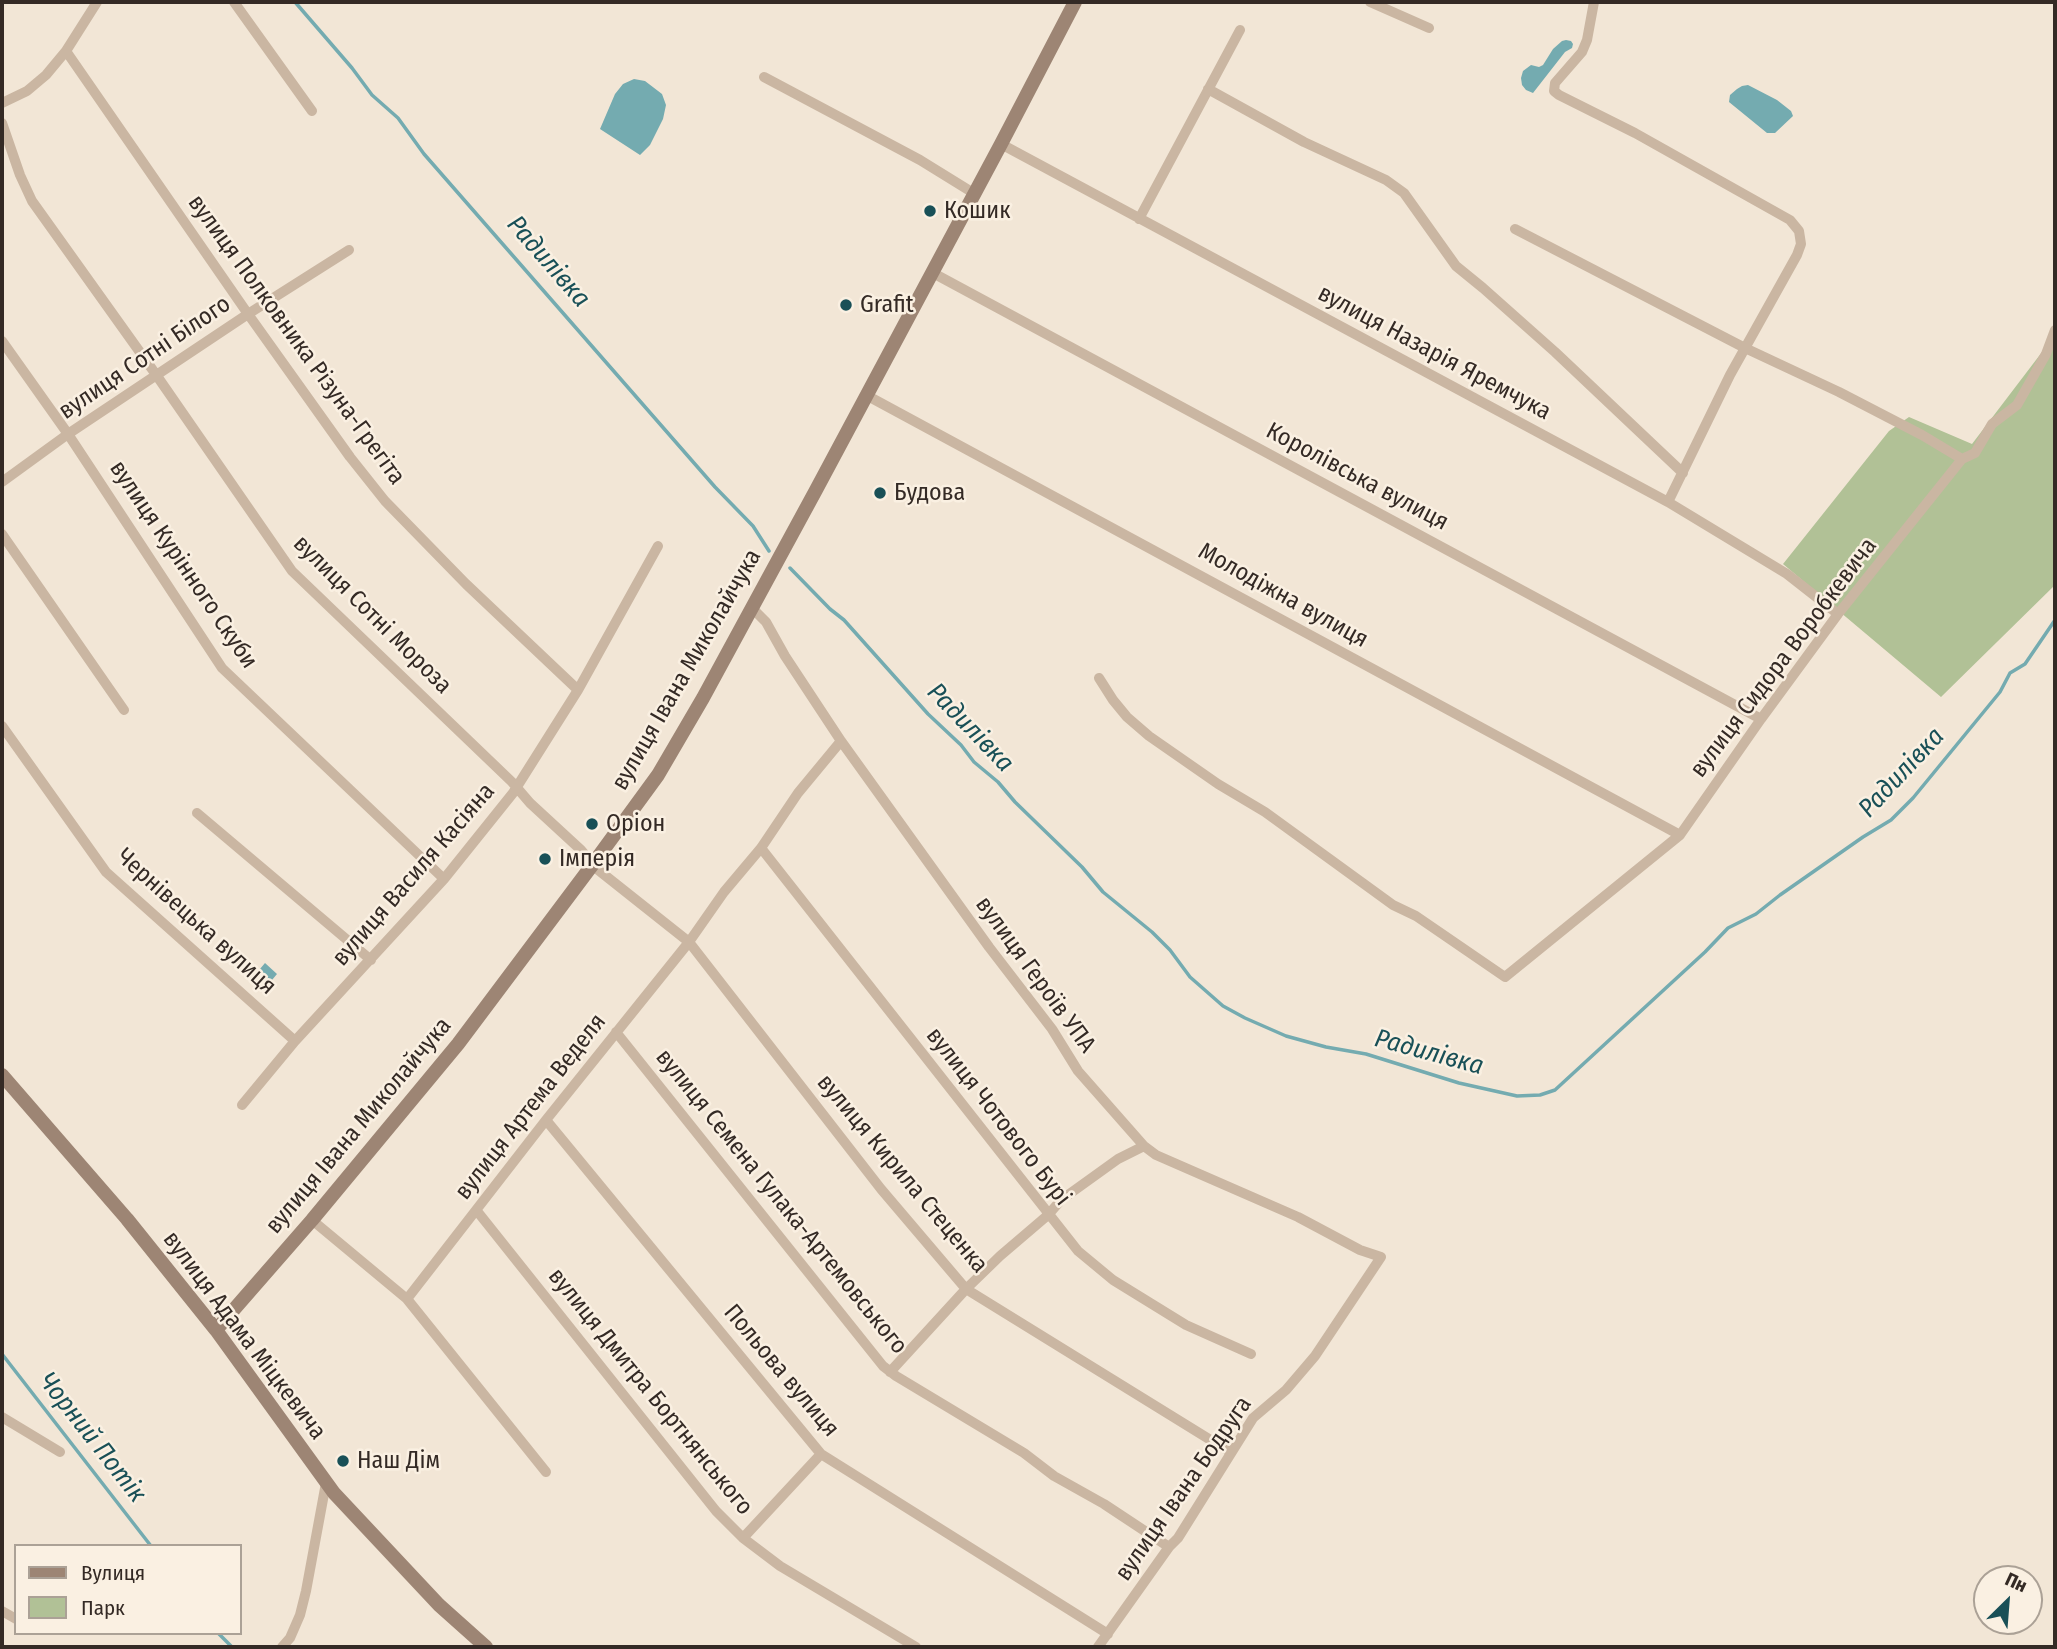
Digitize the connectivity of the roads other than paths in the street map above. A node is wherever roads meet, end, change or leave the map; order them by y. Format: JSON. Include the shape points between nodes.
{"nodes":[{"id":1,"x":97,"y":2,"type":"edge"},
{"id":2,"x":233,"y":2,"type":"edge"},
{"id":3,"x":1075,"y":2,"type":"edge"},
{"id":4,"x":1370,"y":2,"type":"edge"},
{"id":5,"x":1594,"y":2,"type":"edge"},
{"id":6,"x":1429,"y":29,"type":"dead end"},
{"id":7,"x":1240,"y":30,"type":"dead end"},
{"id":8,"x":66,"y":51,"type":"junction"},
{"id":9,"x":764,"y":77,"type":"dead end"},
{"id":10,"x":1208,"y":89,"type":"junction"},
{"id":11,"x":2,"y":103,"type":"edge"},
{"id":12,"x":312,"y":111,"type":"dead end"},
{"id":13,"x":2,"y":123,"type":"edge"},
{"id":14,"x":1001,"y":144,"type":"junction"},
{"id":15,"x":975,"y":194,"type":"junction"},
{"id":16,"x":1139,"y":219,"type":"junction"},
{"id":17,"x":1515,"y":229,"type":"dead end"},
{"id":18,"x":349,"y":250,"type":"dead end"},
{"id":19,"x":933,"y":273,"type":"junction"},
{"id":20,"x":248,"y":314,"type":"junction"},
{"id":21,"x":2055,"y":330,"type":"edge"},
{"id":22,"x":2,"y":341,"type":"edge"},
{"id":23,"x":1745,"y":348,"type":"junction"},
{"id":24,"x":156,"y":376,"type":"junction"},
{"id":25,"x":866,"y":395,"type":"junction"},
{"id":26,"x":68,"y":434,"type":"junction"},
{"id":27,"x":1962,"y":459,"type":"junction"},
{"id":28,"x":1683,"y":473,"type":"junction"},
{"id":29,"x":2,"y":482,"type":"edge"},
{"id":30,"x":1668,"y":502,"type":"junction"},
{"id":31,"x":2,"y":534,"type":"edge"},
{"id":32,"x":658,"y":546,"type":"dead end"},
{"id":33,"x":751,"y":607,"type":"junction"},
{"id":34,"x":1838,"y":614,"type":"junction"},
{"id":35,"x":1099,"y":678,"type":"dead end"},
{"id":36,"x":578,"y":690,"type":"junction"},
{"id":37,"x":124,"y":710,"type":"dead end"},
{"id":38,"x":1761,"y":719,"type":"junction"},
{"id":39,"x":2,"y":726,"type":"edge"},
{"id":40,"x":841,"y":741,"type":"junction"},
{"id":41,"x":517,"y":788,"type":"junction"},
{"id":42,"x":197,"y":813,"type":"dead end"},
{"id":43,"x":1680,"y":835,"type":"junction"},
{"id":44,"x":761,"y":848,"type":"junction"},
{"id":45,"x":593,"y":864,"type":"junction"},
{"id":46,"x":444,"y":880,"type":"junction"},
{"id":47,"x":690,"y":942,"type":"junction"},
{"id":48,"x":371,"y":960,"type":"junction"},
{"id":49,"x":616,"y":1032,"type":"junction"},
{"id":50,"x":295,"y":1041,"type":"junction"},
{"id":51,"x":2,"y":1076,"type":"edge"},
{"id":52,"x":242,"y":1105,"type":"dead end"},
{"id":53,"x":546,"y":1120,"type":"junction"},
{"id":54,"x":1144,"y":1146,"type":"junction"},
{"id":55,"x":477,"y":1211,"type":"junction"},
{"id":56,"x":1048,"y":1214,"type":"junction"},
{"id":57,"x":312,"y":1220,"type":"junction"},
{"id":58,"x":1381,"y":1257,"type":"joint"},
{"id":59,"x":966,"y":1289,"type":"junction"},
{"id":60,"x":407,"y":1299,"type":"junction"},
{"id":61,"x":216,"y":1330,"type":"junction"},
{"id":62,"x":1251,"y":1354,"type":"dead end"},
{"id":63,"x":890,"y":1372,"type":"junction"},
{"id":64,"x":2,"y":1416,"type":"edge"},
{"id":65,"x":60,"y":1452,"type":"dead end"},
{"id":66,"x":1230,"y":1452,"type":"junction"},
{"id":67,"x":821,"y":1454,"type":"junction"},
{"id":68,"x":546,"y":1472,"type":"dead end"},
{"id":69,"x":326,"y":1483,"type":"junction"},
{"id":70,"x":743,"y":1538,"type":"junction"},
{"id":71,"x":1169,"y":1547,"type":"junction"},
{"id":72,"x":1108,"y":1634,"type":"junction"},
{"id":73,"x":282,"y":1647,"type":"edge"},
{"id":74,"x":485,"y":1647,"type":"edge"},
{"id":75,"x":916,"y":1647,"type":"edge"},
{"id":76,"x":1098,"y":1647,"type":"edge"}],
"edges":[{"from":1,"to":8,"type":"street"},
{"from":2,"to":12,"type":"street"},
{"from":3,"to":14,"type":"street","name":"вулиця Івана Миколайчука"},
{"from":4,"to":6,"type":"street"},
{"from":5,"to":23,"type":"street","via":[[1582,52],[1554,90],[1790,220],[1799,231],[1797,255]]},
{"from":7,"to":10,"type":"street"},
{"from":8,"to":11,"type":"street","via":[[27,92]]},
{"from":8,"to":20,"type":"street","name":"вулиця Полковника Різуна-Грегіта"},
{"from":9,"to":15,"type":"street"},
{"from":10,"to":16,"type":"street"},
{"from":10,"to":28,"type":"street","via":[[1405,193],[1457,266]]},
{"from":13,"to":24,"type":"street","name":"вулиця Сотні Мороза","via":[[32,201]]},
{"from":14,"to":15,"type":"street","name":"вулиця Івана Миколайчука"},
{"from":14,"to":16,"type":"street","name":"вулиця Назарія Яремчука"},
{"from":15,"to":19,"type":"street","name":"вулиця Івана Миколайчука"},
{"from":16,"to":30,"type":"street","name":"вулиця Назарія Яремчука"},
{"from":17,"to":23,"type":"street"},
{"from":18,"to":20,"type":"street","name":"вулиця Сотні Білого"},
{"from":19,"to":25,"type":"street","name":"вулиця Івана Миколайчука"},
{"from":19,"to":38,"type":"street","name":"Королівська вулиця"},
{"from":20,"to":24,"type":"street","name":"вулиця Сотні Білого"},
{"from":20,"to":36,"type":"street","name":"вулиця Полковника Різуна-Грегіта","via":[[385,500]]},
{"from":21,"to":27,"type":"street","name":"вулиця Сидора Воробкевича","via":[[2017,405],[1992,424],[1975,453]]},
{"from":22,"to":26,"type":"street","name":"вулиця Курінного Скуби"},
{"from":23,"to":27,"type":"street","via":[[1839,392]]},
{"from":23,"to":28,"type":"street"},
{"from":24,"to":26,"type":"street","name":"вулиця Сотні Білого"},
{"from":24,"to":41,"type":"street","name":"вулиця Сотні Мороза","via":[[292,571]]},
{"from":25,"to":33,"type":"street","name":"вулиця Івана Миколайчука"},
{"from":25,"to":43,"type":"street","name":"Молодіжна вулиця"},
{"from":26,"to":29,"type":"street","name":"вулиця Сотні Білого"},
{"from":26,"to":46,"type":"street","name":"вулиця Курінного Скуби","via":[[222,667]]},
{"from":27,"to":34,"type":"street","name":"вулиця Сидора Воробкевича"},
{"from":28,"to":30,"type":"street"},
{"from":30,"to":34,"type":"street","name":"вулиця Назарія Яремчука","via":[[1787,574]]},
{"from":31,"to":37,"type":"street"},
{"from":32,"to":36,"type":"street","name":"вулиця Василя Касіяна"},
{"from":33,"to":40,"type":"street","name":"вулиця Героїв УПА","via":[[766,622]]},
{"from":33,"to":45,"type":"street","name":"вулиця Івана Миколайчука","via":[[658,775]]},
{"from":34,"to":38,"type":"street","name":"вулиця Сидора Воробкевича"},
{"from":35,"to":43,"type":"street","name":"вулиця Сидора Воробкевича","via":[[1127,717],[1149,736],[1504,977]]},
{"from":36,"to":41,"type":"street","name":"вулиця Василя Касіяна"},
{"from":38,"to":43,"type":"street","name":"вулиця Сидора Воробкевича"},
{"from":39,"to":50,"type":"street","name":"Чернівецька вулиця","via":[[106,872]]},
{"from":40,"to":44,"type":"street","name":"вулиця Артема Веделя"},
{"from":40,"to":54,"type":"street","name":"вулиця Героїв УПА","via":[[1078,1071]]},
{"from":41,"to":45,"type":"street","name":"вулиця Сотні Мороза"},
{"from":41,"to":46,"type":"street","name":"вулиця Василя Касіяна"},
{"from":42,"to":48,"type":"street"},
{"from":44,"to":47,"type":"street","name":"вулиця Артема Веделя"},
{"from":44,"to":56,"type":"street","name":"вулиця Чотового Бурі"},
{"from":45,"to":47,"type":"street","name":"вулиця Сотні Мороза"},
{"from":45,"to":57,"type":"street","name":"вулиця Івана Миколайчука","via":[[458,1044]]},
{"from":46,"to":48,"type":"street","name":"вулиця Василя Касіяна"},
{"from":47,"to":49,"type":"street","name":"вулиця Артема Веделя"},
{"from":47,"to":59,"type":"street","name":"вулиця Кирила Стеценка","via":[[881,1189]]},
{"from":48,"to":50,"type":"street","name":"вулиця Василя Касіяна"},
{"from":49,"to":53,"type":"street","name":"вулиця Артема Веделя"},
{"from":49,"to":63,"type":"street","name":"вулиця Семена Гулака-Артемовського"},
{"from":50,"to":52,"type":"street","name":"вулиця Василя Касіяна"},
{"from":51,"to":61,"type":"street","name":"вулиця Адама Міцкевича"},
{"from":53,"to":55,"type":"street","name":"вулиця Артема Веделя"},
{"from":53,"to":67,"type":"street","name":"Польова вулиця"},
{"from":54,"to":56,"type":"street","via":[[1105,1167]]},
{"from":54,"to":58,"type":"street","name":"вулиця Героїв УПА"},
{"from":55,"to":60,"type":"street","name":"вулиця Артема Веделя"},
{"from":55,"to":70,"type":"street","name":"вулиця Дмитра Бортнянського","via":[[716,1511]]},
{"from":56,"to":59,"type":"street"},
{"from":56,"to":62,"type":"street","name":"вулиця Чотового Бурі","via":[[1077,1251],[1113,1280],[1186,1325]]},
{"from":57,"to":60,"type":"street"},
{"from":57,"to":61,"type":"street","name":"вулиця Івана Миколайчука"},
{"from":58,"to":66,"type":"street","name":"вулиця Івана Бодруга","via":[[1315,1356],[1286,1390],[1257,1413]]},
{"from":59,"to":63,"type":"street"},
{"from":59,"to":66,"type":"street","name":"вулиця Кирила Стеценка"},
{"from":60,"to":68,"type":"street"},
{"from":61,"to":69,"type":"street","name":"вулиця Адама Міцкевича"},
{"from":63,"to":71,"type":"street","name":"вулиця Семена Гулака-Артемовського"},
{"from":64,"to":65,"type":"street"},
{"from":66,"to":71,"type":"street","name":"вулиця Івана Бодруга"},
{"from":67,"to":70,"type":"street"},
{"from":67,"to":72,"type":"street","name":"Польова вулиця"},
{"from":69,"to":73,"type":"street","via":[[300,1615]]},
{"from":69,"to":74,"type":"street","name":"вулиця Адама Міцкевича","via":[[439,1605]]},
{"from":70,"to":75,"type":"street","name":"вулиця Дмитра Бортнянського","via":[[780,1566]]},
{"from":71,"to":72,"type":"street","name":"вулиця Івана Бодруга"},
{"from":72,"to":76,"type":"street","name":"вулиця Івана Бодруга"}]}
